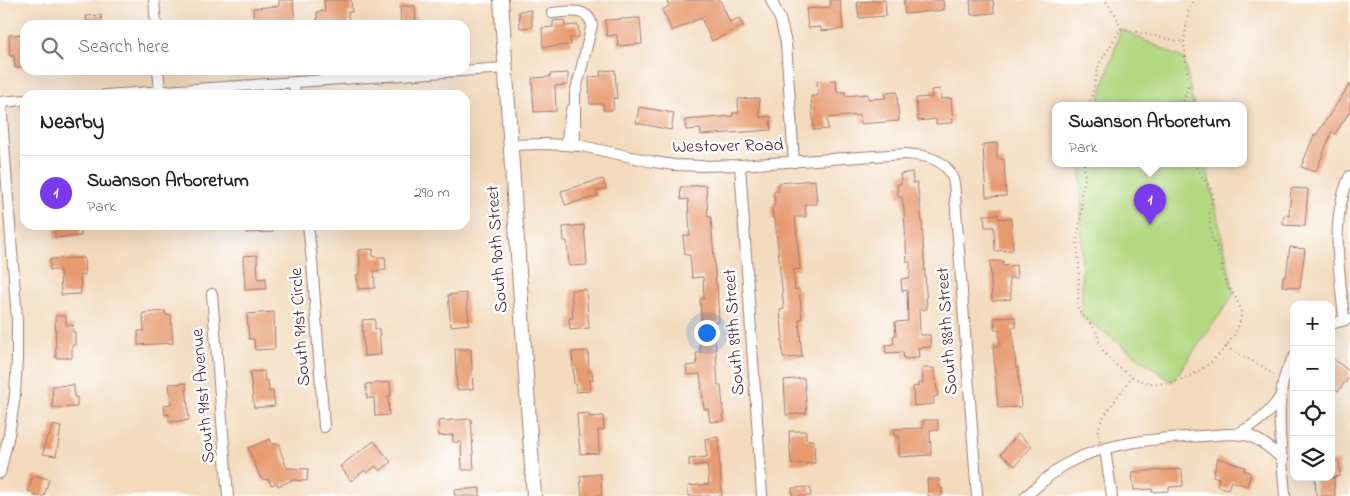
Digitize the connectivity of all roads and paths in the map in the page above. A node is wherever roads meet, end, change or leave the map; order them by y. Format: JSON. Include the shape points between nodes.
{"nodes":[{"id":1,"x":154,"y":0,"type":"edge"},
{"id":2,"x":501,"y":0,"type":"edge"},
{"id":3,"x":771,"y":0,"type":"edge"},
{"id":4,"x":1105,"y":0,"type":"edge"},
{"id":5,"x":1193,"y":0,"type":"edge"},
{"id":6,"x":552,"y":13,"type":"dead end"},
{"id":7,"x":156,"y":20,"type":"edge"},
{"id":8,"x":1121,"y":29,"type":"junction"},
{"id":9,"x":1184,"y":42,"type":"junction"},
{"id":10,"x":505,"y":68,"type":"junction"},
{"id":11,"x":470,"y":70,"type":"edge"},
{"id":12,"x":158,"y":75,"type":"edge"},
{"id":13,"x":407,"y":75,"type":"edge"},
{"id":14,"x":294,"y":83,"type":"junction"},
{"id":15,"x":160,"y":90,"type":"edge"},
{"id":16,"x":177,"y":90,"type":"edge"},
{"id":17,"x":295,"y":90,"type":"edge"},
{"id":18,"x":20,"y":100,"type":"edge"},
{"id":19,"x":0,"y":102,"type":"edge"},
{"id":20,"x":1090,"y":102,"type":"edge"},
{"id":21,"x":1183,"y":102,"type":"edge"},
{"id":22,"x":510,"y":145,"type":"junction"},
{"id":23,"x":571,"y":145,"type":"junction"},
{"id":24,"x":794,"y":162,"type":"junction"},
{"id":25,"x":740,"y":165,"type":"junction"},
{"id":26,"x":945,"y":166,"type":"joint"},
{"id":27,"x":1084,"y":167,"type":"edge"},
{"id":28,"x":1198,"y":167,"type":"edge"},
{"id":29,"x":1350,"y":176,"type":"edge"},
{"id":30,"x":309,"y":230,"type":"edge"},
{"id":31,"x":212,"y":294,"type":"dead end"},
{"id":32,"x":1347,"y":319,"type":"edge"},
{"id":33,"x":1335,"y":323,"type":"edge"},
{"id":34,"x":1226,"y":347,"type":"junction"},
{"id":35,"x":1290,"y":366,"type":"edge"},
{"id":36,"x":1132,"y":376,"type":"junction"},
{"id":37,"x":1283,"y":381,"type":"junction"},
{"id":38,"x":1280,"y":397,"type":"junction"},
{"id":39,"x":324,"y":427,"type":"dead end"},
{"id":40,"x":1236,"y":434,"type":"junction"},
{"id":41,"x":1105,"y":450,"type":"junction"},
{"id":42,"x":1283,"y":460,"type":"junction"},
{"id":43,"x":0,"y":473,"type":"edge"},
{"id":44,"x":228,"y":496,"type":"edge"},
{"id":45,"x":534,"y":496,"type":"edge"},
{"id":46,"x":762,"y":496,"type":"edge"},
{"id":47,"x":977,"y":496,"type":"edge"},
{"id":48,"x":1026,"y":496,"type":"edge"},
{"id":49,"x":1112,"y":496,"type":"edge"},
{"id":50,"x":1285,"y":496,"type":"edge"}],
"edges":[{"from":1,"to":7,"type":"street"},
{"from":2,"to":10,"type":"main road","name":"South 90th Street"},
{"from":3,"to":24,"type":"street","via":[[786,43]]},
{"from":4,"to":8,"type":"path"},
{"from":5,"to":9,"type":"path"},
{"from":6,"to":23,"type":"street","via":[[580,12],[591,20],[592,29],[574,102]]},
{"from":8,"to":9,"type":"path"},
{"from":8,"to":20,"type":"path","via":[[1099,64]]},
{"from":9,"to":21,"type":"path","via":[[1188,86]]},
{"from":10,"to":11,"type":"street"},
{"from":10,"to":22,"type":"main road","name":"South 90th Street"},
{"from":12,"to":15,"type":"street"},
{"from":13,"to":14,"type":"street"},
{"from":14,"to":16,"type":"street"},
{"from":14,"to":17,"type":"street"},
{"from":18,"to":19,"type":"street"},
{"from":19,"to":43,"type":"street","via":[[18,320],[15,395]]},
{"from":22,"to":23,"type":"street","name":"Westover Road"},
{"from":22,"to":45,"type":"main road","name":"South 90th Street"},
{"from":23,"to":25,"type":"street","name":"Westover Road","via":[[674,165]]},
{"from":24,"to":25,"type":"street","name":"Westover Road"},
{"from":24,"to":26,"type":"street","name":"Westover Road","via":[[911,154],[928,156]]},
{"from":25,"to":46,"type":"street","name":"South 89th Street"},
{"from":26,"to":47,"type":"street","name":"South 88th Street","via":[[953,179],[955,197]]},
{"from":27,"to":36,"type":"path","via":[[1077,239],[1078,310],[1097,332],[1108,358]]},
{"from":28,"to":34,"type":"path","via":[[1212,194],[1211,237],[1217,247],[1227,285],[1240,310],[1236,332]]},
{"from":29,"to":32,"type":"street","via":[[1337,224]]},
{"from":30,"to":39,"type":"street","name":"South 91st Circle"},
{"from":31,"to":44,"type":"street","name":"South 91st Avenue"},
{"from":32,"to":33,"type":"street"},
{"from":34,"to":36,"type":"path","via":[[1212,362],[1172,382],[1152,383]]},
{"from":34,"to":37,"type":"path"},
{"from":35,"to":37,"type":"street"},
{"from":36,"to":41,"type":"path","via":[[1099,426],[1100,442]]},
{"from":37,"to":38,"type":"street"},
{"from":38,"to":40,"type":"street","via":[[1266,416]]},
{"from":38,"to":42,"type":"street"},
{"from":40,"to":41,"type":"street","via":[[1154,440]]},
{"from":40,"to":42,"type":"street","via":[[1260,440]]},
{"from":41,"to":48,"type":"street","via":[[1067,464]]},
{"from":41,"to":49,"type":"street"},
{"from":42,"to":50,"type":"street"}]}
